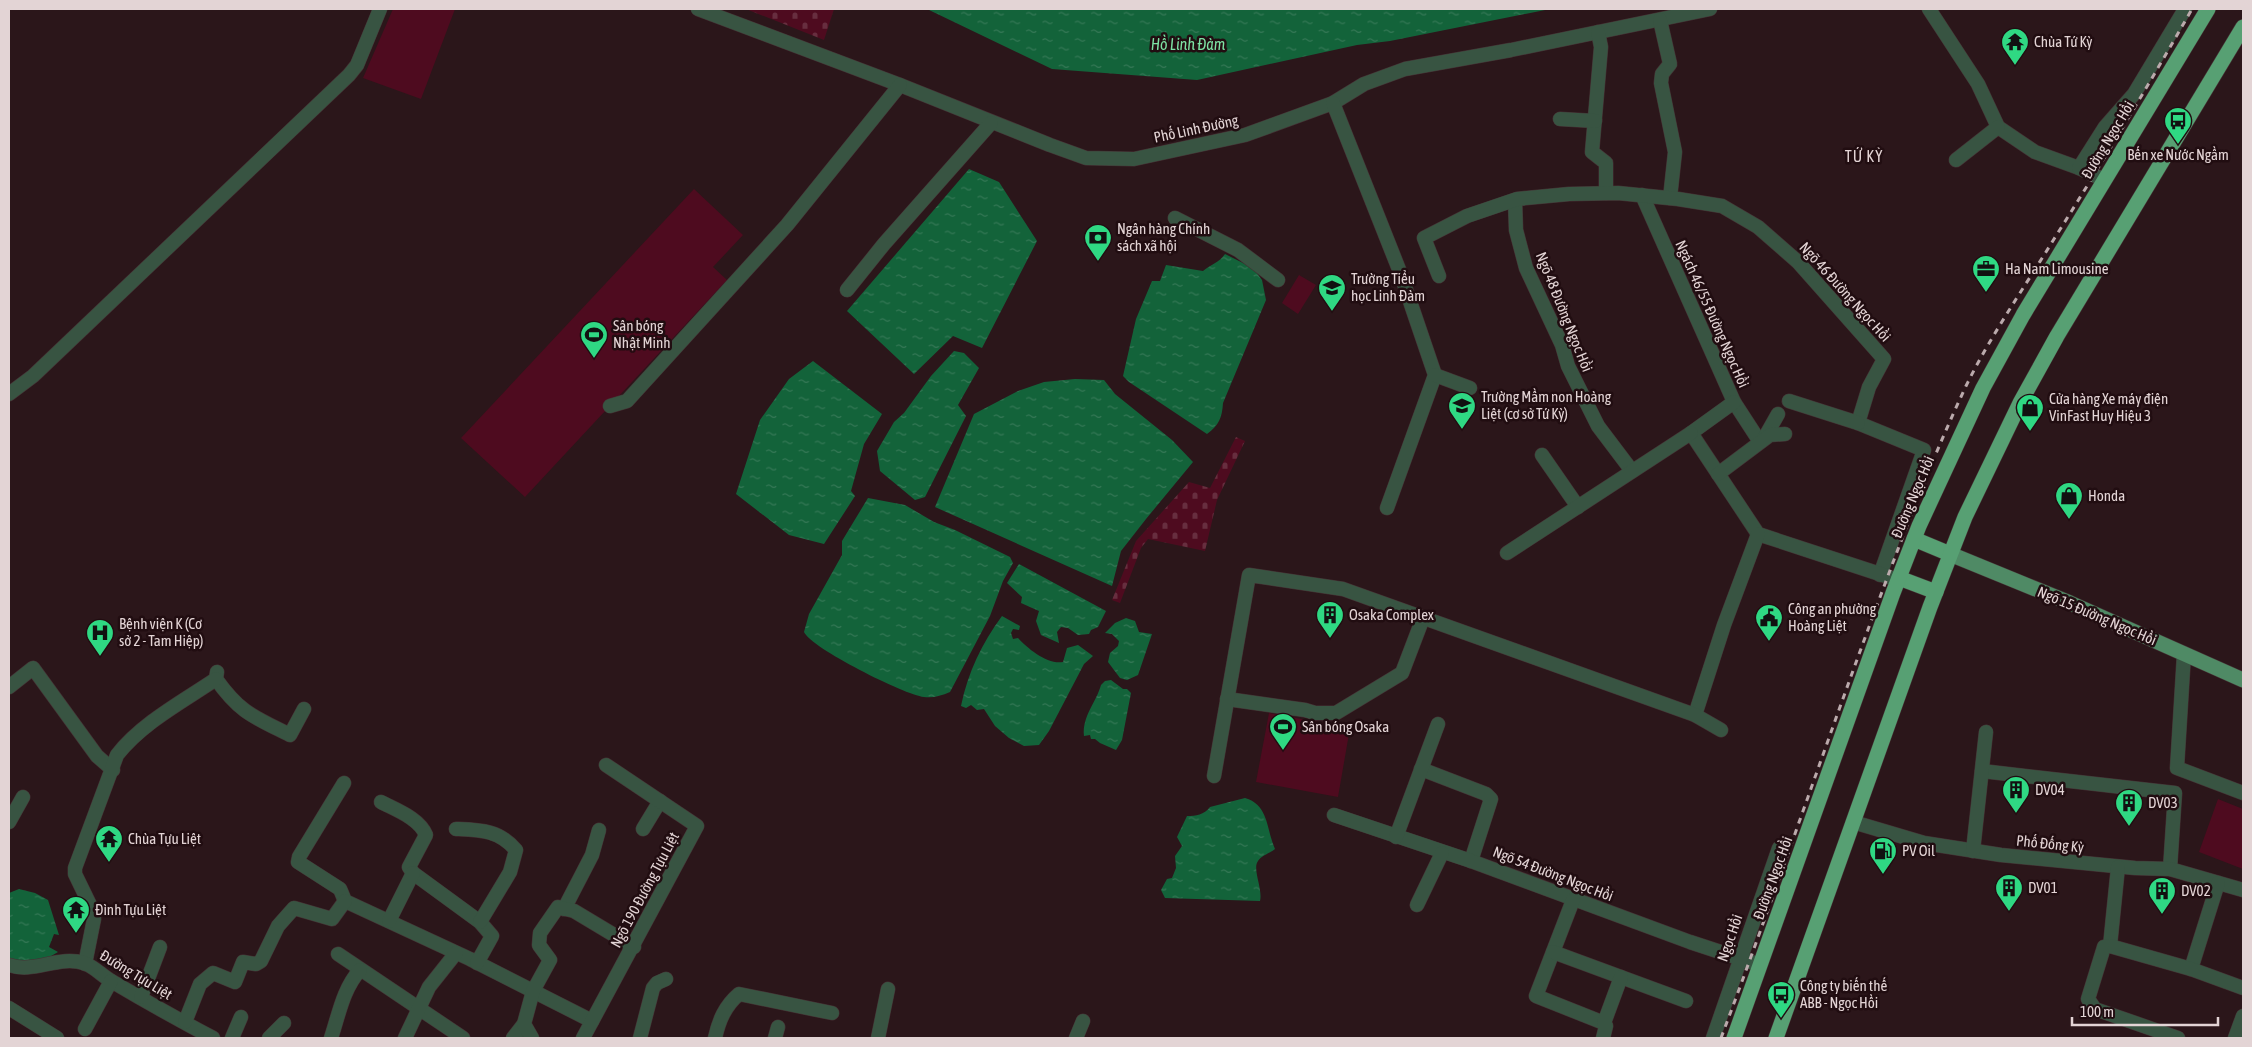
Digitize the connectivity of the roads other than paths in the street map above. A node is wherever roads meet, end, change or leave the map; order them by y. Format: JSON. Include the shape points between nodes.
{"nodes":[{"id":1,"x":380,"y":9,"type":"edge"},
{"id":2,"x":698,"y":9,"type":"edge"},
{"id":3,"x":1710,"y":9,"type":"edge"},
{"id":4,"x":1929,"y":9,"type":"edge"},
{"id":5,"x":2185,"y":9,"type":"edge"},
{"id":6,"x":2208,"y":9,"type":"edge"},
{"id":7,"x":1660,"y":20,"type":"junction"},
{"id":8,"x":2243,"y":27,"type":"edge"},
{"id":9,"x":1598,"y":32,"type":"junction"},
{"id":10,"x":900,"y":85,"type":"junction"},
{"id":11,"x":1334,"y":103,"type":"junction"},
{"id":12,"x":1560,"y":119,"type":"dead end"},
{"id":13,"x":1595,"y":121,"type":"junction"},
{"id":14,"x":990,"y":123,"type":"junction"},
{"id":15,"x":1998,"y":127,"type":"junction"},
{"id":16,"x":1956,"y":160,"type":"dead end"},
{"id":17,"x":2079,"y":168,"type":"junction"},
{"id":18,"x":2104,"y":180,"type":"junction"},
{"id":19,"x":1606,"y":193,"type":"junction"},
{"id":20,"x":1642,"y":195,"type":"junction"},
{"id":21,"x":1670,"y":198,"type":"junction"},
{"id":22,"x":1515,"y":200,"type":"junction"},
{"id":23,"x":1175,"y":218,"type":"dead end"},
{"id":24,"x":1438,"y":276,"type":"dead end"},
{"id":25,"x":1278,"y":280,"type":"dead end"},
{"id":26,"x":847,"y":290,"type":"dead end"},
{"id":27,"x":1435,"y":375,"type":"junction"},
{"id":28,"x":1470,"y":388,"type":"dead end"},
{"id":29,"x":9,"y":394,"type":"edge"},
{"id":30,"x":1789,"y":401,"type":"dead end"},
{"id":31,"x":1734,"y":402,"type":"junction"},
{"id":32,"x":610,"y":406,"type":"dead end"},
{"id":33,"x":1778,"y":414,"type":"dead end"},
{"id":34,"x":1858,"y":423,"type":"junction"},
{"id":35,"x":1693,"y":431,"type":"junction"},
{"id":36,"x":1785,"y":434,"type":"dead end"},
{"id":37,"x":1765,"y":438,"type":"junction"},
{"id":38,"x":1542,"y":456,"type":"dead end"},
{"id":39,"x":1632,"y":471,"type":"junction"},
{"id":40,"x":1718,"y":474,"type":"junction"},
{"id":41,"x":1578,"y":507,"type":"junction"},
{"id":42,"x":1387,"y":508,"type":"dead end"},
{"id":43,"x":1758,"y":534,"type":"junction"},
{"id":44,"x":1914,"y":539,"type":"junction"},
{"id":45,"x":1507,"y":553,"type":"dead end"},
{"id":46,"x":1950,"y":554,"type":"junction"},
{"id":47,"x":1880,"y":575,"type":"junction"},
{"id":48,"x":1899,"y":578,"type":"junction"},
{"id":49,"x":1936,"y":592,"type":"junction"},
{"id":50,"x":1423,"y":618,"type":"junction"},
{"id":51,"x":2184,"y":654,"type":"junction"},
{"id":52,"x":2243,"y":680,"type":"edge"},
{"id":53,"x":9,"y":687,"type":"edge"},
{"id":54,"x":1227,"y":699,"type":"junction"},
{"id":55,"x":304,"y":709,"type":"dead end"},
{"id":56,"x":1695,"y":715,"type":"junction"},
{"id":57,"x":1438,"y":724,"type":"dead end"},
{"id":58,"x":1721,"y":730,"type":"dead end"},
{"id":59,"x":1986,"y":732,"type":"dead end"},
{"id":60,"x":606,"y":765,"type":"dead end"},
{"id":61,"x":1421,"y":769,"type":"junction"},
{"id":62,"x":113,"y":770,"type":"junction"},
{"id":63,"x":1982,"y":771,"type":"junction"},
{"id":64,"x":1214,"y":776,"type":"dead end"},
{"id":65,"x":344,"y":783,"type":"dead end"},
{"id":66,"x":2243,"y":793,"type":"edge"},
{"id":67,"x":23,"y":797,"type":"dead end"},
{"id":68,"x":660,"y":801,"type":"junction"},
{"id":69,"x":381,"y":802,"type":"dead end"},
{"id":70,"x":1334,"y":815,"type":"dead end"},
{"id":71,"x":9,"y":822,"type":"edge"},
{"id":72,"x":1853,"y":822,"type":"junction"},
{"id":73,"x":644,"y":828,"type":"dead end"},
{"id":74,"x":456,"y":829,"type":"dead end"},
{"id":75,"x":599,"y":830,"type":"dead end"},
{"id":76,"x":1396,"y":837,"type":"junction"},
{"id":77,"x":1778,"y":848,"type":"dead end"},
{"id":78,"x":1973,"y":851,"type":"junction"},
{"id":79,"x":1442,"y":853,"type":"junction"},
{"id":80,"x":1471,"y":861,"type":"junction"},
{"id":81,"x":2118,"y":867,"type":"junction"},
{"id":82,"x":2170,"y":868,"type":"junction"},
{"id":83,"x":413,"y":873,"type":"junction"},
{"id":84,"x":2218,"y":883,"type":"junction"},
{"id":85,"x":2243,"y":890,"type":"edge"},
{"id":86,"x":1573,"y":900,"type":"junction"},
{"id":87,"x":345,"y":901,"type":"junction"},
{"id":88,"x":1417,"y":905,"type":"dead end"},
{"id":89,"x":564,"y":909,"type":"junction"},
{"id":90,"x":388,"y":921,"type":"junction"},
{"id":91,"x":480,"y":922,"type":"junction"},
{"id":92,"x":2110,"y":946,"type":"junction"},
{"id":93,"x":160,"y":947,"type":"dead end"},
{"id":94,"x":634,"y":947,"type":"junction"},
{"id":95,"x":1553,"y":952,"type":"junction"},
{"id":96,"x":456,"y":953,"type":"junction"},
{"id":97,"x":338,"y":954,"type":"dead end"},
{"id":98,"x":1740,"y":959,"type":"junction"},
{"id":99,"x":477,"y":963,"type":"junction"},
{"id":100,"x":85,"y":964,"type":"junction"},
{"id":101,"x":9,"y":965,"type":"edge"},
{"id":102,"x":1760,"y":965,"type":"junction"},
{"id":103,"x":2191,"y":969,"type":"junction"},
{"id":104,"x":360,"y":970,"type":"junction"},
{"id":105,"x":1621,"y":978,"type":"junction"},
{"id":106,"x":666,"y":979,"type":"dead end"},
{"id":107,"x":111,"y":981,"type":"junction"},
{"id":108,"x":888,"y":988,"type":"dead end"},
{"id":109,"x":2243,"y":988,"type":"edge"},
{"id":110,"x":533,"y":991,"type":"junction"},
{"id":111,"x":141,"y":997,"type":"junction"},
{"id":112,"x":1686,"y":1001,"type":"dead end"},
{"id":113,"x":9,"y":1008,"type":"edge"},
{"id":114,"x":419,"y":1008,"type":"junction"},
{"id":115,"x":832,"y":1013,"type":"dead end"},
{"id":116,"x":2243,"y":1016,"type":"edge"},
{"id":117,"x":241,"y":1017,"type":"dead end"},
{"id":118,"x":592,"y":1021,"type":"junction"},
{"id":119,"x":1083,"y":1021,"type":"dead end"},
{"id":120,"x":185,"y":1022,"type":"junction"},
{"id":121,"x":284,"y":1023,"type":"dead end"},
{"id":122,"x":1604,"y":1023,"type":"junction"},
{"id":123,"x":524,"y":1024,"type":"junction"},
{"id":124,"x":85,"y":1030,"type":"dead end"},
{"id":125,"x":204,"y":1036,"type":"edge"},
{"id":126,"x":57,"y":1038,"type":"edge"},
{"id":127,"x":232,"y":1038,"type":"edge"},
{"id":128,"x":269,"y":1038,"type":"edge"},
{"id":129,"x":331,"y":1038,"type":"edge"},
{"id":130,"x":405,"y":1038,"type":"edge"},
{"id":131,"x":464,"y":1038,"type":"edge"},
{"id":132,"x":513,"y":1038,"type":"edge"},
{"id":133,"x":532,"y":1038,"type":"edge"},
{"id":134,"x":583,"y":1038,"type":"edge"},
{"id":135,"x":640,"y":1038,"type":"edge"},
{"id":136,"x":715,"y":1038,"type":"edge"},
{"id":137,"x":878,"y":1038,"type":"edge"},
{"id":138,"x":1076,"y":1038,"type":"edge"},
{"id":139,"x":1603,"y":1038,"type":"edge"},
{"id":140,"x":1713,"y":1038,"type":"edge"},
{"id":141,"x":1734,"y":1038,"type":"edge"},
{"id":142,"x":1776,"y":1038,"type":"edge"},
{"id":143,"x":2178,"y":1038,"type":"edge"},
{"id":144,"x":2235,"y":1038,"type":"edge"}],
"edges":[{"from":1,"to":29,"type":"street","via":[[357,64],[349,75],[33,376]]},
{"from":2,"to":10,"type":"street","name":"Phố Linh Đường"},
{"from":3,"to":7,"type":"street","name":"Phố Linh Đường"},
{"from":4,"to":15,"type":"street","via":[[1978,84]]},
{"from":5,"to":17,"type":"street","via":[[2134,94],[2105,127]]},
{"from":6,"to":18,"type":"highway","name":"Đường Ngọc Hồi"},
{"from":7,"to":9,"type":"street","name":"Phố Linh Đường"},
{"from":7,"to":21,"type":"street","via":[[1670,64],[1662,74],[1661,83],[1675,152]]},
{"from":8,"to":46,"type":"highway","via":[[2039,369],[1981,483]]},
{"from":9,"to":11,"type":"street","name":"Phố Linh Đường","via":[[1406,69],[1364,84]]},
{"from":9,"to":13,"type":"street","via":[[1601,46]]},
{"from":10,"to":14,"type":"street","name":"Phố Linh Đường"},
{"from":10,"to":32,"type":"street","via":[[751,266],[628,401]]},
{"from":11,"to":14,"type":"street","name":"Phố Linh Đường","via":[[1245,136],[1134,159],[1086,158]]},
{"from":11,"to":27,"type":"street","via":[[1400,272]]},
{"from":12,"to":13,"type":"street"},
{"from":13,"to":19,"type":"street","via":[[1592,152],[1606,163]]},
{"from":14,"to":26,"type":"street"},
{"from":15,"to":16,"type":"street"},
{"from":15,"to":17,"type":"street","via":[[2035,152]]},
{"from":17,"to":18,"type":"street"},
{"from":18,"to":44,"type":"highway","name":"Đường Ngọc Hồi","via":[[1983,388]]},
{"from":19,"to":20,"type":"street","name":"Ngõ 46 Đường Ngọc Hồi"},
{"from":19,"to":22,"type":"street","name":"Ngõ 46 Đường Ngọc Hồi"},
{"from":20,"to":21,"type":"street","name":"Ngõ 46 Đường Ngọc Hồi"},
{"from":20,"to":31,"type":"street","name":"Ngách 46/55 Đường Ngọc Hồi"},
{"from":21,"to":34,"type":"street","name":"Ngõ 46 Đường Ngọc Hồi","via":[[1722,206],[1758,227],[1798,262],[1864,335],[1884,359],[1869,386]]},
{"from":22,"to":24,"type":"street","name":"Ngõ 46 Đường Ngọc Hồi","via":[[1466,216],[1424,238]]},
{"from":22,"to":39,"type":"street","name":"Ngõ 48 Đường Ngọc Hồi","via":[[1516,230],[1526,268],[1562,345],[1568,366],[1598,426]]},
{"from":23,"to":25,"type":"street","via":[[1238,250]]},
{"from":27,"to":28,"type":"street"},
{"from":27,"to":42,"type":"street"},
{"from":30,"to":34,"type":"street"},
{"from":31,"to":35,"type":"street"},
{"from":31,"to":37,"type":"street","name":"Ngách 46/55 Đường Ngọc Hồi"},
{"from":33,"to":37,"type":"street"},
{"from":34,"to":47,"type":"street","via":[[1924,450]]},
{"from":35,"to":39,"type":"street"},
{"from":35,"to":40,"type":"street"},
{"from":36,"to":37,"type":"street"},
{"from":37,"to":40,"type":"street"},
{"from":38,"to":41,"type":"street"},
{"from":39,"to":41,"type":"street"},
{"from":40,"to":43,"type":"street"},
{"from":41,"to":45,"type":"street"},
{"from":43,"to":47,"type":"street"},
{"from":43,"to":56,"type":"street"},
{"from":44,"to":46,"type":"highway"},
{"from":44,"to":48,"type":"highway","name":"Đường Ngọc Hồi"},
{"from":46,"to":49,"type":"highway"},
{"from":46,"to":51,"type":"main road","name":"Ngõ 15 Đường Ngọc Hồi"},
{"from":47,"to":48,"type":"street"},
{"from":48,"to":49,"type":"highway"},
{"from":48,"to":102,"type":"highway","name":"Đường Ngọc Hồi"},
{"from":49,"to":72,"type":"highway"},
{"from":50,"to":54,"type":"street","via":[[1402,673],[1336,713],[1315,713]]},
{"from":50,"to":54,"type":"street","via":[[1343,589],[1250,574]]},
{"from":50,"to":56,"type":"street"},
{"from":51,"to":52,"type":"main road","name":"Ngõ 15 Đường Ngọc Hồi"},
{"from":51,"to":66,"type":"street","via":[[2177,768]]},
{"from":53,"to":62,"type":"street","via":[[33,668],[98,756]]},
{"from":54,"to":64,"type":"street"},
{"from":55,"to":62,"type":"street","via":[[290,735],[240,708],[230,699],[216,675],[128,742],[117,756]]},
{"from":56,"to":58,"type":"street"},
{"from":57,"to":61,"type":"street"},
{"from":59,"to":63,"type":"street"},
{"from":60,"to":68,"type":"street","name":"Ngõ 190 Đường Tựu Liệt"},
{"from":61,"to":76,"type":"street"},
{"from":61,"to":80,"type":"street","via":[[1486,794],[1491,799]]},
{"from":62,"to":100,"type":"street","via":[[74,868],[94,919]]},
{"from":63,"to":78,"type":"street"},
{"from":63,"to":82,"type":"street","via":[[2175,793]]},
{"from":65,"to":87,"type":"street","via":[[298,862],[340,888]]},
{"from":67,"to":71,"type":"street"},
{"from":68,"to":73,"type":"street"},
{"from":68,"to":94,"type":"street","name":"Ngõ 190 Đường Tựu Liệt","via":[[696,826]]},
{"from":69,"to":83,"type":"street","via":[[406,814],[424,830],[426,835],[410,867]]},
{"from":70,"to":76,"type":"street","name":"Ngõ 54 Đường Ngọc Hồi"},
{"from":72,"to":78,"type":"street","name":"Phố Đống Kỳ","via":[[1924,843]]},
{"from":72,"to":142,"type":"highway"},
{"from":74,"to":91,"type":"street","via":[[490,831],[516,850],[510,872]]},
{"from":75,"to":89,"type":"street","via":[[592,855]]},
{"from":76,"to":79,"type":"street","name":"Ngõ 54 Đường Ngọc Hồi"},
{"from":77,"to":98,"type":"street","name":"Ngọc Hồi"},
{"from":78,"to":81,"type":"street","name":"Phố Đống Kỳ"},
{"from":79,"to":80,"type":"street","name":"Ngõ 54 Đường Ngọc Hồi"},
{"from":79,"to":88,"type":"street"},
{"from":80,"to":86,"type":"street","name":"Ngõ 54 Đường Ngọc Hồi"},
{"from":81,"to":82,"type":"street","name":"Phố Đống Kỳ"},
{"from":81,"to":92,"type":"street"},
{"from":82,"to":84,"type":"street","name":"Phố Đống Kỳ"},
{"from":83,"to":90,"type":"street"},
{"from":83,"to":91,"type":"street"},
{"from":84,"to":85,"type":"street","name":"Phố Đống Kỳ"},
{"from":84,"to":103,"type":"street"},
{"from":86,"to":95,"type":"street"},
{"from":86,"to":98,"type":"street","name":"Ngõ 54 Đường Ngọc Hồi"},
{"from":87,"to":90,"type":"street"},
{"from":87,"to":120,"type":"street","via":[[332,919],[294,908],[278,926],[261,961],[256,964],[243,962],[235,982],[213,974],[200,984]]},
{"from":89,"to":94,"type":"street","via":[[574,911]]},
{"from":89,"to":110,"type":"street","via":[[558,907],[540,932],[539,945],[550,960]]},
{"from":90,"to":96,"type":"street"},
{"from":91,"to":99,"type":"street","via":[[492,936]]},
{"from":92,"to":103,"type":"street"},
{"from":92,"to":143,"type":"street","via":[[2104,947],[2088,1000],[2095,1009]]},
{"from":93,"to":111,"type":"street"},
{"from":94,"to":118,"type":"street","name":"Ngõ 190 Đường Tựu Liệt"},
{"from":95,"to":105,"type":"street"},
{"from":95,"to":122,"type":"street","via":[[1536,996]]},
{"from":96,"to":99,"type":"street"},
{"from":96,"to":114,"type":"street","via":[[429,987]]},
{"from":97,"to":104,"type":"street"},
{"from":98,"to":102,"type":"street","name":"Ngõ 54 Đường Ngọc Hồi"},
{"from":98,"to":140,"type":"street","name":"Ngọc Hồi"},
{"from":99,"to":110,"type":"street"},
{"from":100,"to":101,"type":"street","name":"Đường Tựu Liệt","via":[[61,960],[28,968]]},
{"from":100,"to":107,"type":"street","name":"Đường Tựu Liệt"},
{"from":102,"to":141,"type":"highway","name":"Đường Ngọc Hồi"},
{"from":103,"to":109,"type":"street"},
{"from":104,"to":114,"type":"street"},
{"from":104,"to":129,"type":"street","via":[[345,994]]},
{"from":105,"to":112,"type":"street"},
{"from":105,"to":122,"type":"street"},
{"from":106,"to":135,"type":"street","via":[[653,988]]},
{"from":107,"to":111,"type":"street","name":"Đường Tựu Liệt"},
{"from":107,"to":124,"type":"street"},
{"from":108,"to":137,"type":"street"},
{"from":110,"to":118,"type":"street"},
{"from":110,"to":123,"type":"street"},
{"from":111,"to":120,"type":"street","name":"Đường Tựu Liệt"},
{"from":113,"to":126,"type":"street"},
{"from":114,"to":130,"type":"street"},
{"from":114,"to":131,"type":"street"},
{"from":115,"to":136,"type":"street","via":[[739,994],[719,1019]]},
{"from":116,"to":144,"type":"street"},
{"from":117,"to":127,"type":"street"},
{"from":118,"to":134,"type":"street","name":"Ngõ 190 Đường Tựu Liệt"},
{"from":119,"to":138,"type":"street"},
{"from":120,"to":125,"type":"street","name":"Đường Tựu Liệt"},
{"from":121,"to":128,"type":"street"},
{"from":122,"to":139,"type":"street"},
{"from":123,"to":132,"type":"street"},
{"from":123,"to":133,"type":"street"}]}
